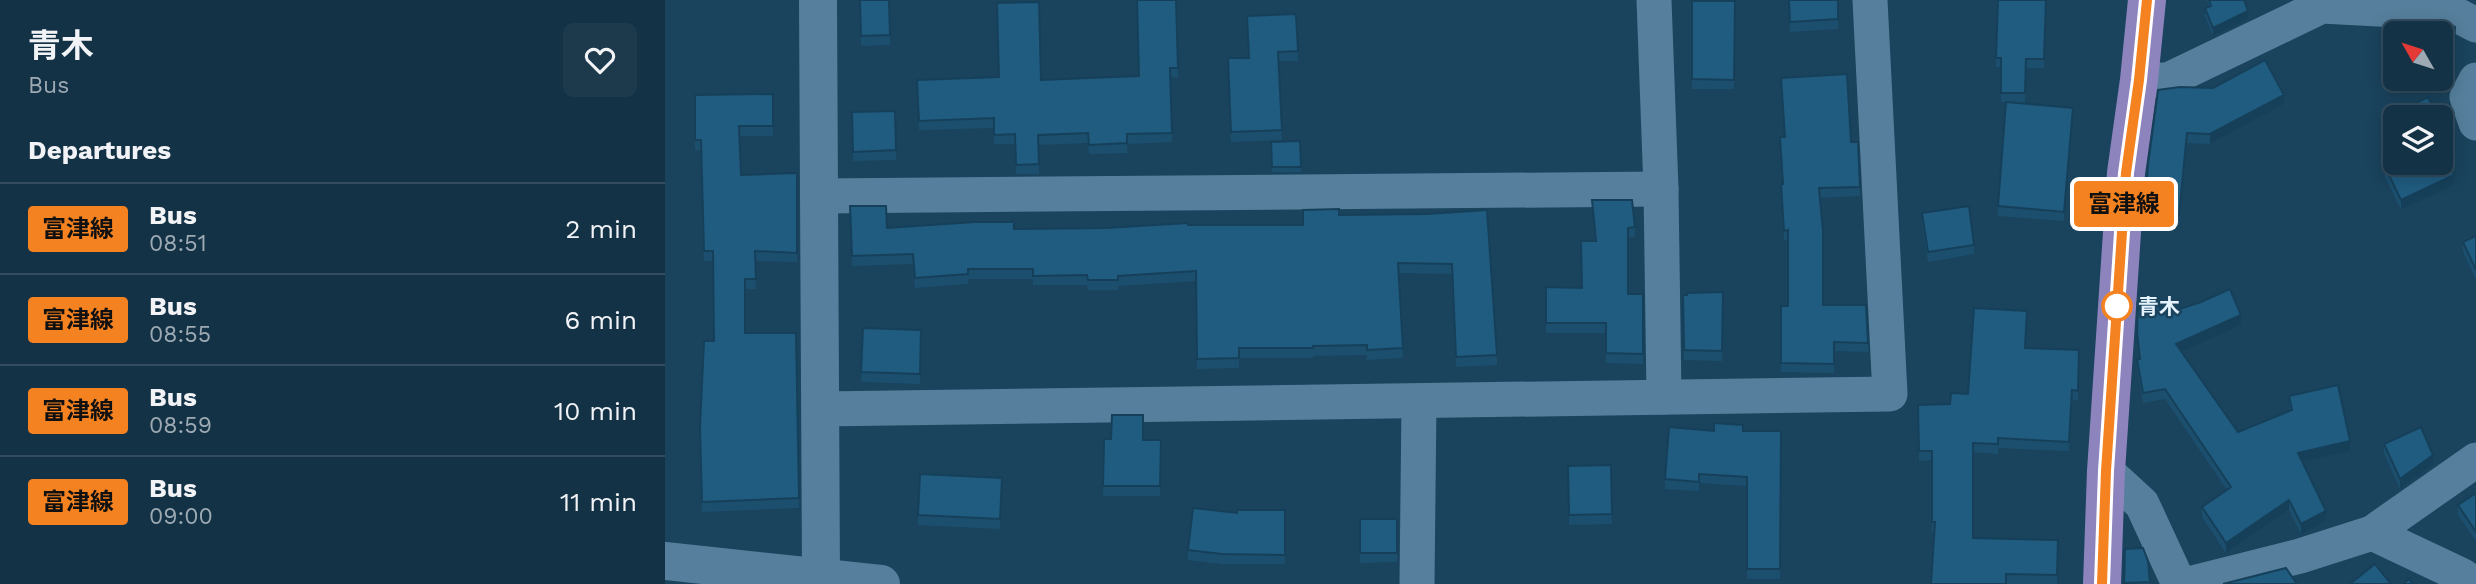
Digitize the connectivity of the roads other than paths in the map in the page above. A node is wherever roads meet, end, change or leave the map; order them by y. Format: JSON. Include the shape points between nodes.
{"nodes":[{"id":1,"x":818,"y":0,"type":"edge"},
{"id":2,"x":1654,"y":0,"type":"edge"},
{"id":3,"x":1870,"y":0,"type":"edge"},
{"id":4,"x":2147,"y":0,"type":"edge"},
{"id":5,"x":2476,"y":26,"type":"edge"},
{"id":6,"x":2139,"y":80,"type":"junction"},
{"id":7,"x":2476,"y":80,"type":"edge"},
{"id":8,"x":2476,"y":123,"type":"edge"},
{"id":9,"x":1661,"y":189,"type":"junction"},
{"id":10,"x":820,"y":196,"type":"junction"},
{"id":11,"x":1664,"y":397,"type":"junction"},
{"id":12,"x":1419,"y":401,"type":"junction"},
{"id":13,"x":821,"y":409,"type":"junction"},
{"id":14,"x":2476,"y":460,"type":"edge"},
{"id":15,"x":2106,"y":471,"type":"junction"},
{"id":16,"x":2372,"y":533,"type":"junction"},
{"id":17,"x":665,"y":561,"type":"edge"},
{"id":18,"x":821,"y":578,"type":"junction"},
{"id":19,"x":881,"y":584,"type":"edge"},
{"id":20,"x":1417,"y":584,"type":"edge"},
{"id":21,"x":2102,"y":584,"type":"edge"},
{"id":22,"x":2179,"y":584,"type":"edge"},
{"id":23,"x":2189,"y":584,"type":"edge"},
{"id":24,"x":2474,"y":584,"type":"edge"}],
"edges":[{"from":1,"to":10,"type":"street"},
{"from":2,"to":9,"type":"street"},
{"from":3,"to":11,"type":"street","via":[[1890,394]]},
{"from":4,"to":6,"type":"highway"},
{"from":5,"to":6,"type":"street","via":[[2453,13],[2322,6],[2168,80]]},
{"from":6,"to":15,"type":"highway","via":[[2126,173]]},
{"from":7,"to":8,"type":"street","via":[[2467,97]]},
{"from":9,"to":10,"type":"street"},
{"from":9,"to":11,"type":"street"},
{"from":10,"to":13,"type":"street"},
{"from":11,"to":12,"type":"street"},
{"from":12,"to":13,"type":"street"},
{"from":12,"to":20,"type":"street"},
{"from":13,"to":18,"type":"street"},
{"from":14,"to":16,"type":"street"},
{"from":15,"to":21,"type":"highway"},
{"from":15,"to":22,"type":"street","via":[[2142,504]]},
{"from":16,"to":23,"type":"street"},
{"from":16,"to":24,"type":"street"},
{"from":17,"to":18,"type":"street"},
{"from":18,"to":19,"type":"street"}]}
